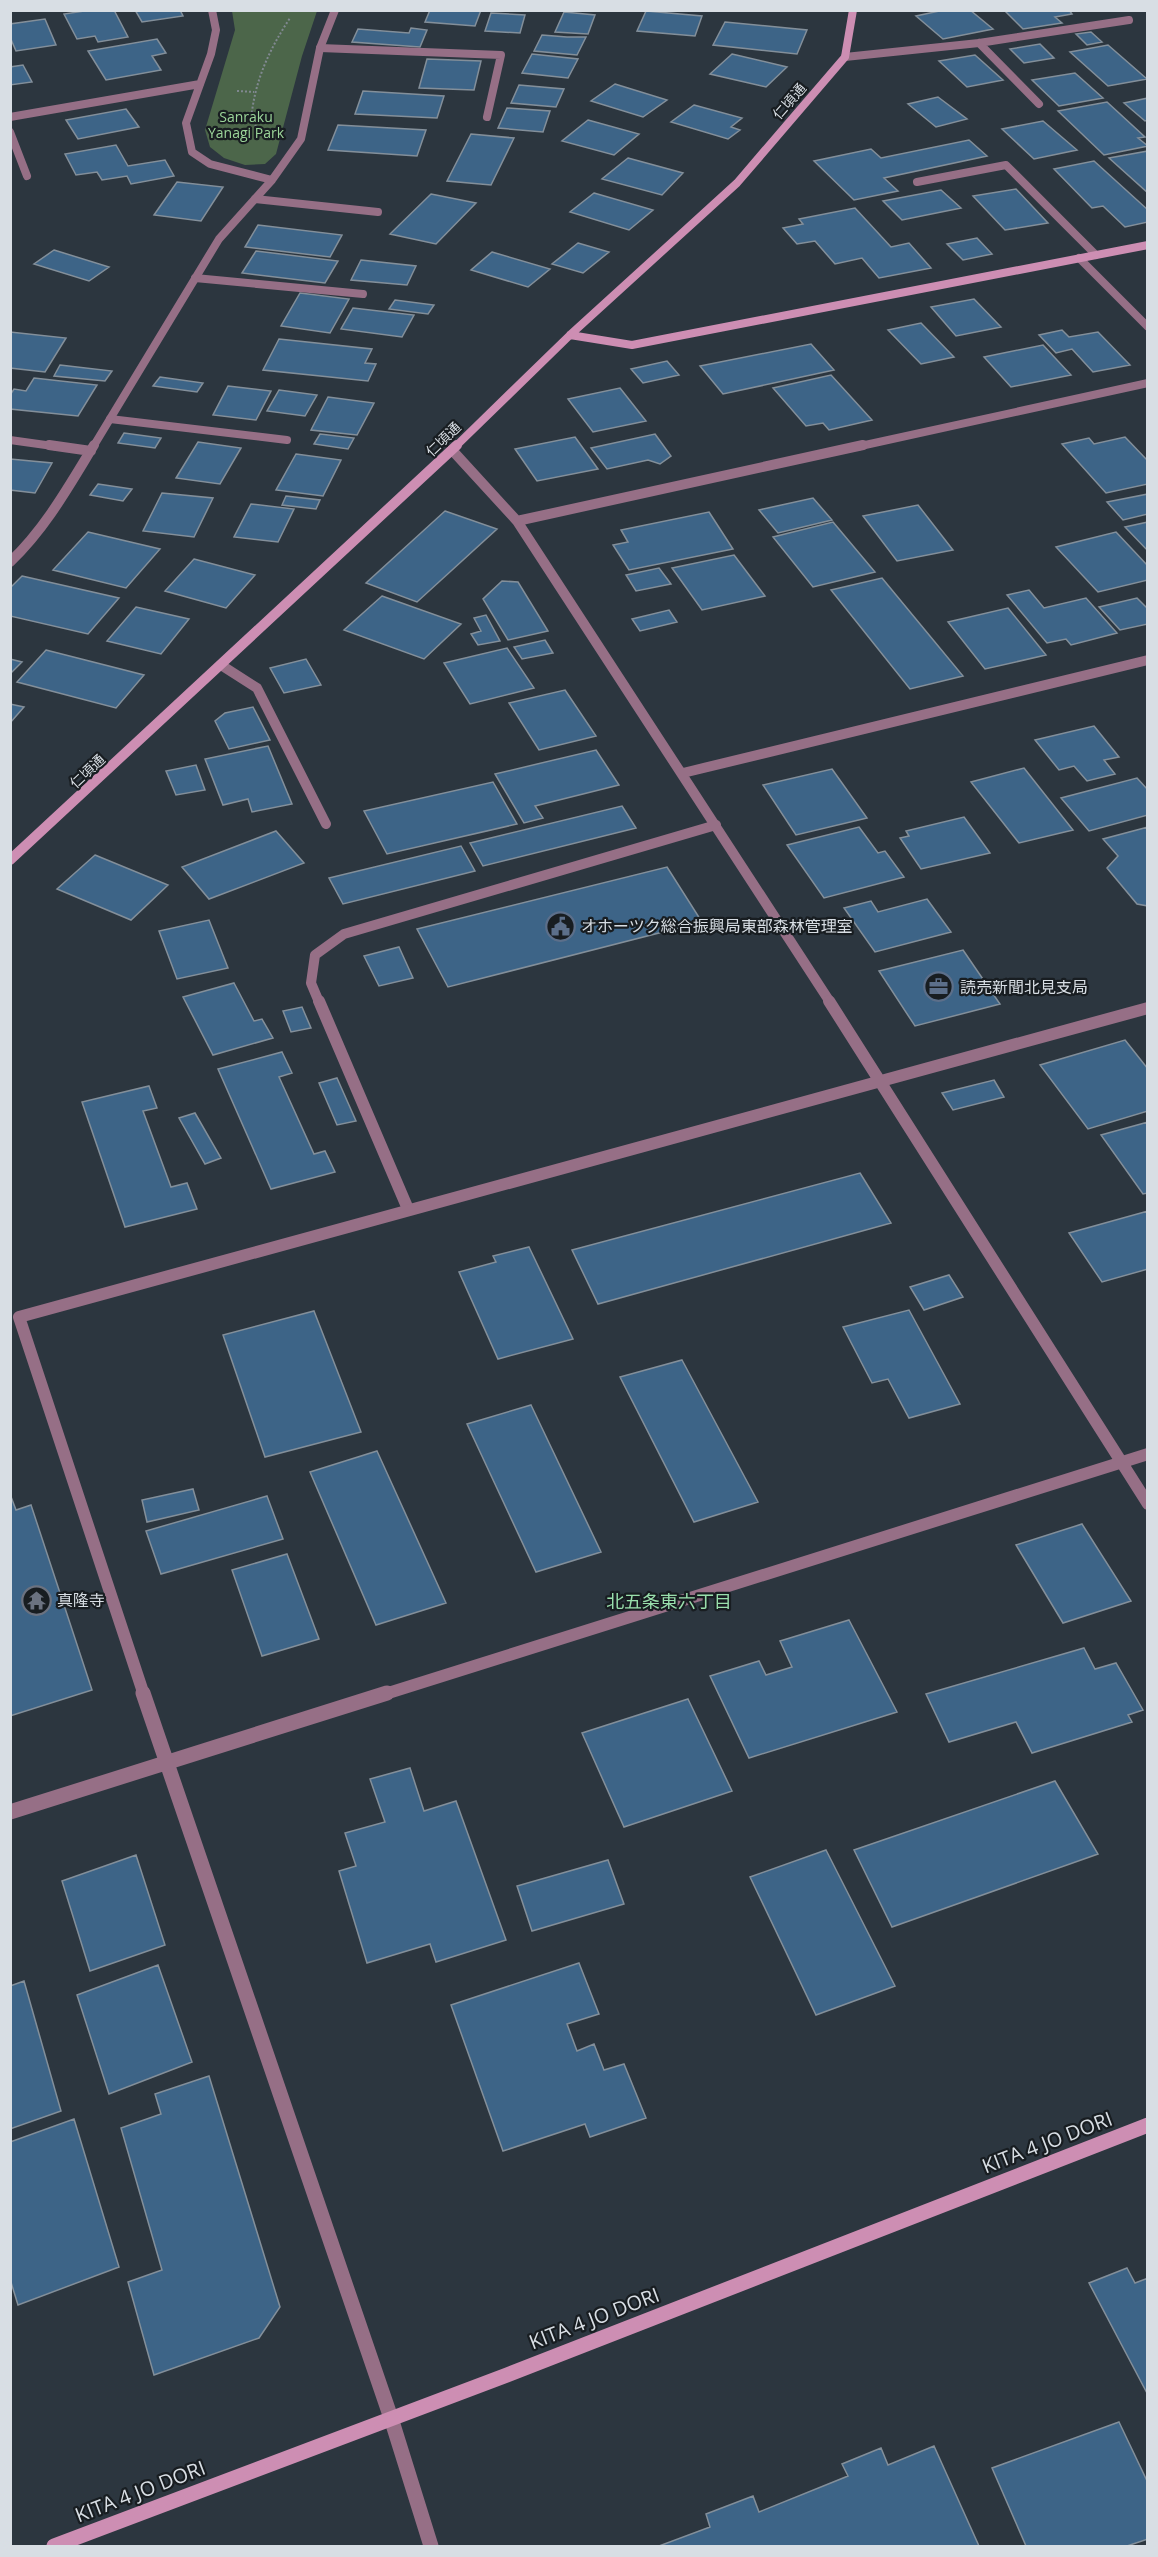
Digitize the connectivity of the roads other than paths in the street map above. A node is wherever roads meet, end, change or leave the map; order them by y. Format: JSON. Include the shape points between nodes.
{"nodes":[{"id":1,"x":212,"y":10,"type":"edge"},
{"id":2,"x":335,"y":10,"type":"edge"},
{"id":3,"x":853,"y":10,"type":"edge"},
{"id":4,"x":1129,"y":20,"type":"dead end"},
{"id":5,"x":979,"y":43,"type":"junction"},
{"id":6,"x":320,"y":48,"type":"junction"},
{"id":7,"x":845,"y":57,"type":"junction"},
{"id":8,"x":200,"y":84,"type":"junction"},
{"id":9,"x":1039,"y":105,"type":"dead end"},
{"id":10,"x":10,"y":117,"type":"edge"},
{"id":11,"x":488,"y":117,"type":"dead end"},
{"id":12,"x":10,"y":132,"type":"edge"},
{"id":13,"x":27,"y":176,"type":"dead end"},
{"id":14,"x":272,"y":180,"type":"junction"},
{"id":15,"x":917,"y":182,"type":"dead end"},
{"id":16,"x":255,"y":199,"type":"junction"},
{"id":17,"x":378,"y":212,"type":"dead end"},
{"id":18,"x":1148,"y":245,"type":"edge"},
{"id":19,"x":1096,"y":255,"type":"junction"},
{"id":20,"x":1079,"y":258,"type":"junction"},
{"id":21,"x":195,"y":278,"type":"junction"},
{"id":22,"x":363,"y":294,"type":"dead end"},
{"id":23,"x":1148,"y":327,"type":"edge"},
{"id":24,"x":570,"y":335,"type":"junction"},
{"id":25,"x":1148,"y":383,"type":"edge"},
{"id":26,"x":110,"y":419,"type":"junction"},
{"id":27,"x":10,"y":440,"type":"edge"},
{"id":28,"x":287,"y":440,"type":"dead end"},
{"id":29,"x":452,"y":450,"type":"junction"},
{"id":30,"x":90,"y":451,"type":"junction"},
{"id":31,"x":517,"y":521,"type":"junction"},
{"id":32,"x":10,"y":562,"type":"edge"},
{"id":33,"x":1148,"y":660,"type":"edge"},
{"id":34,"x":221,"y":665,"type":"junction"},
{"id":35,"x":683,"y":773,"type":"junction"},
{"id":36,"x":326,"y":824,"type":"dead end"},
{"id":37,"x":716,"y":825,"type":"junction"},
{"id":38,"x":10,"y":860,"type":"edge"},
{"id":39,"x":1148,"y":1008,"type":"edge"},
{"id":40,"x":880,"y":1079,"type":"junction"},
{"id":41,"x":408,"y":1209,"type":"junction"},
{"id":42,"x":1148,"y":1454,"type":"edge"},
{"id":43,"x":1120,"y":1462,"type":"junction"},
{"id":44,"x":1148,"y":1504,"type":"edge"},
{"id":45,"x":166,"y":1763,"type":"junction"},
{"id":46,"x":10,"y":1812,"type":"edge"},
{"id":47,"x":1148,"y":2125,"type":"edge"},
{"id":48,"x":391,"y":2418,"type":"junction"},
{"id":49,"x":54,"y":2547,"type":"edge"},
{"id":50,"x":431,"y":2547,"type":"edge"}],
"edges":[{"from":1,"to":8,"type":"street","via":[[216,30]]},
{"from":2,"to":6,"type":"street"},
{"from":3,"to":7,"type":"street"},
{"from":4,"to":5,"type":"street"},
{"from":5,"to":7,"type":"street"},
{"from":5,"to":9,"type":"street"},
{"from":6,"to":11,"type":"street","via":[[501,55]]},
{"from":6,"to":14,"type":"street","via":[[301,139]]},
{"from":7,"to":24,"type":"street","name":"仁頃通","via":[[737,183]]},
{"from":8,"to":10,"type":"street"},
{"from":8,"to":14,"type":"street","via":[[186,123],[192,152],[210,165]]},
{"from":12,"to":13,"type":"street"},
{"from":14,"to":16,"type":"street"},
{"from":15,"to":19,"type":"street","via":[[1006,165]]},
{"from":16,"to":17,"type":"street"},
{"from":16,"to":21,"type":"street","via":[[219,239]]},
{"from":18,"to":19,"type":"street"},
{"from":19,"to":20,"type":"street"},
{"from":20,"to":23,"type":"street"},
{"from":20,"to":24,"type":"street","via":[[632,345]]},
{"from":21,"to":22,"type":"street"},
{"from":21,"to":26,"type":"street"},
{"from":24,"to":29,"type":"street","name":"仁頃通"},
{"from":25,"to":31,"type":"street"},
{"from":26,"to":28,"type":"street"},
{"from":26,"to":30,"type":"street"},
{"from":27,"to":30,"type":"street"},
{"from":29,"to":31,"type":"street"},
{"from":29,"to":34,"type":"street","name":"仁頃通"},
{"from":30,"to":32,"type":"street","via":[[64,495],[26,547]]},
{"from":31,"to":35,"type":"street"},
{"from":33,"to":35,"type":"street"},
{"from":34,"to":36,"type":"street","via":[[256,688]]},
{"from":34,"to":38,"type":"street","name":"仁頃通"},
{"from":35,"to":37,"type":"street"},
{"from":37,"to":40,"type":"street"},
{"from":37,"to":41,"type":"street","via":[[344,934],[315,955],[311,983]]},
{"from":39,"to":40,"type":"street"},
{"from":40,"to":41,"type":"street"},
{"from":40,"to":43,"type":"street"},
{"from":41,"to":45,"type":"street","via":[[19,1317]]},
{"from":42,"to":43,"type":"street"},
{"from":43,"to":44,"type":"street"},
{"from":43,"to":45,"type":"street"},
{"from":45,"to":46,"type":"street"},
{"from":45,"to":48,"type":"street"},
{"from":47,"to":48,"type":"street","name":"KITA 4 JO DORI"},
{"from":48,"to":49,"type":"street","name":"KITA 4 JO DORI"},
{"from":48,"to":50,"type":"street"}]}
